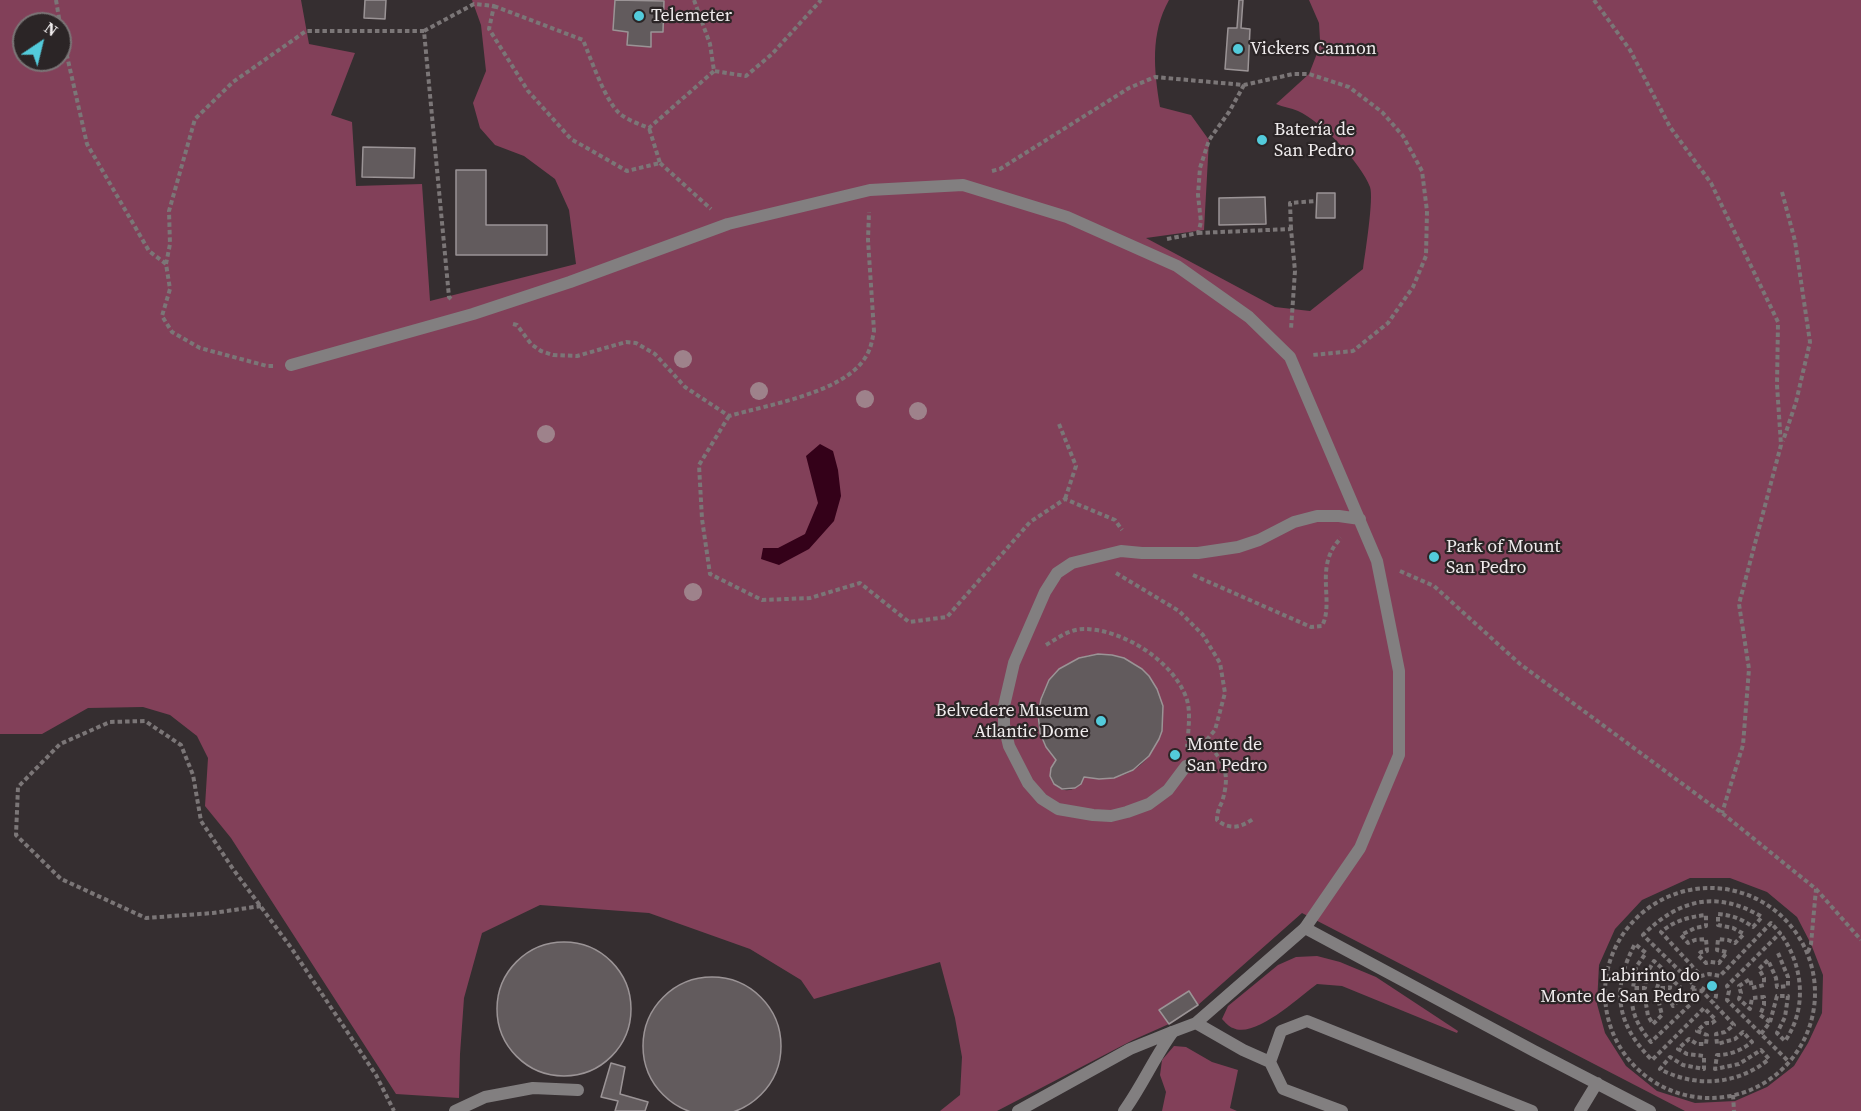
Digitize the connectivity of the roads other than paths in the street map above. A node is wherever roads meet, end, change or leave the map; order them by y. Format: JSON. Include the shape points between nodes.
{"nodes":[{"id":1,"x":291,"y":364,"type":"road end"},
{"id":2,"x":1360,"y":519,"type":"junction"},
{"id":3,"x":1186,"y":765,"type":"road end"},
{"id":4,"x":1305,"y":928,"type":"junction"},
{"id":5,"x":1196,"y":1023,"type":"junction"},
{"id":6,"x":1172,"y":1032,"type":"junction"},
{"id":7,"x":1270,"y":1062,"type":"junction"},
{"id":8,"x":1597,"y":1083,"type":"junction"},
{"id":9,"x":578,"y":1090,"type":"dead end"},
{"id":10,"x":455,"y":1111,"type":"edge"},
{"id":11,"x":1018,"y":1111,"type":"edge"},
{"id":12,"x":1124,"y":1111,"type":"edge"},
{"id":13,"x":1342,"y":1111,"type":"edge"},
{"id":14,"x":1532,"y":1111,"type":"edge"},
{"id":15,"x":1580,"y":1111,"type":"edge"},
{"id":16,"x":1650,"y":1111,"type":"edge"}],
"edges":[{"from":1,"to":2,"type":"street","via":[[473,314],[728,224],[870,190],[963,185],[1067,217],[1177,266],[1249,317],[1290,357]]},
{"from":2,"to":3,"type":"street","via":[[1317,516],[1238,547],[1198,553],[1121,551],[1072,562],[1057,573],[1041,598],[1014,663],[1004,706],[1009,746],[1028,783],[1042,800],[1058,809],[1111,816],[1149,804],[1168,790]]},
{"from":2,"to":4,"type":"street","via":[[1377,561],[1399,671],[1399,755],[1360,848]]},
{"from":4,"to":5,"type":"street"},
{"from":4,"to":8,"type":"street"},
{"from":5,"to":6,"type":"street"},
{"from":5,"to":7,"type":"street"},
{"from":6,"to":11,"type":"street","via":[[1130,1049]]},
{"from":6,"to":12,"type":"street"},
{"from":7,"to":13,"type":"street","via":[[1283,1089]]},
{"from":7,"to":14,"type":"street","via":[[1281,1031],[1307,1021]]},
{"from":8,"to":15,"type":"street"},
{"from":8,"to":16,"type":"street"},
{"from":9,"to":10,"type":"street","via":[[533,1088],[484,1097]]}]}
